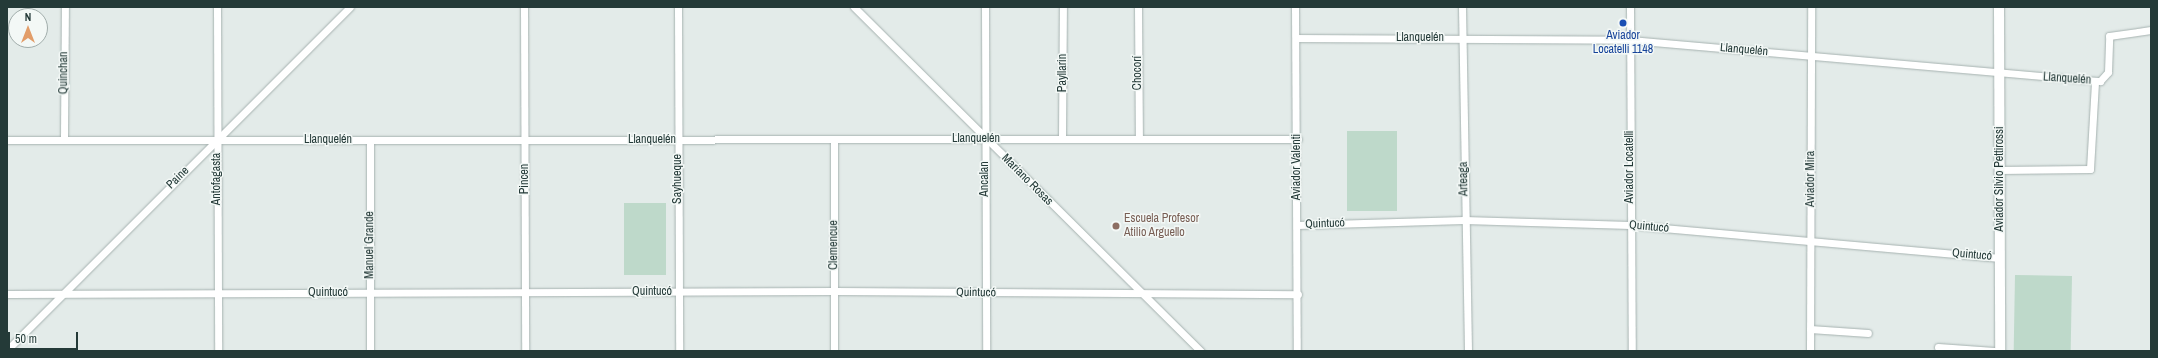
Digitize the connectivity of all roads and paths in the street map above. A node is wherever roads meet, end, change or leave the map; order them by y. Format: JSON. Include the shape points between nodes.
{"nodes":[{"id":1,"x":64,"y":7,"type":"edge"},
{"id":2,"x":217,"y":7,"type":"edge"},
{"id":3,"x":350,"y":7,"type":"edge"},
{"id":4,"x":524,"y":7,"type":"edge"},
{"id":5,"x":678,"y":7,"type":"edge"},
{"id":6,"x":854,"y":7,"type":"edge"},
{"id":7,"x":985,"y":7,"type":"edge"},
{"id":8,"x":1063,"y":7,"type":"edge"},
{"id":9,"x":1138,"y":7,"type":"edge"},
{"id":10,"x":1295,"y":7,"type":"edge"},
{"id":11,"x":1462,"y":7,"type":"edge"},
{"id":12,"x":1630,"y":7,"type":"edge"},
{"id":13,"x":1811,"y":7,"type":"edge"},
{"id":14,"x":1999,"y":7,"type":"edge"},
{"id":15,"x":2151,"y":30,"type":"edge"},
{"id":16,"x":1296,"y":38,"type":"junction"},
{"id":17,"x":1462,"y":38,"type":"junction"},
{"id":18,"x":1630,"y":40,"type":"junction"},
{"id":19,"x":1811,"y":55,"type":"junction"},
{"id":20,"x":1999,"y":73,"type":"junction"},
{"id":21,"x":2095,"y":81,"type":"junction"},
{"id":22,"x":1062,"y":138,"type":"junction"},
{"id":23,"x":64,"y":139,"type":"junction"},
{"id":24,"x":217,"y":139,"type":"junction"},
{"id":25,"x":985,"y":139,"type":"junction"},
{"id":26,"x":1138,"y":139,"type":"junction"},
{"id":27,"x":1298,"y":139,"type":"junction"},
{"id":28,"x":7,"y":140,"type":"edge"},
{"id":29,"x":370,"y":140,"type":"junction"},
{"id":30,"x":525,"y":140,"type":"junction"},
{"id":31,"x":678,"y":140,"type":"junction"},
{"id":32,"x":834,"y":140,"type":"junction"},
{"id":33,"x":2000,"y":170,"type":"junction"},
{"id":34,"x":1464,"y":220,"type":"junction"},
{"id":35,"x":1297,"y":225,"type":"junction"},
{"id":36,"x":1630,"y":225,"type":"junction"},
{"id":37,"x":1811,"y":241,"type":"junction"},
{"id":38,"x":2000,"y":258,"type":"junction"},
{"id":39,"x":835,"y":291,"type":"junction"},
{"id":40,"x":678,"y":292,"type":"junction"},
{"id":41,"x":64,"y":293,"type":"junction"},
{"id":42,"x":218,"y":293,"type":"junction"},
{"id":43,"x":370,"y":293,"type":"junction"},
{"id":44,"x":524,"y":293,"type":"junction"},
{"id":45,"x":986,"y":293,"type":"junction"},
{"id":46,"x":7,"y":294,"type":"edge"},
{"id":47,"x":1142,"y":294,"type":"junction"},
{"id":48,"x":1298,"y":294,"type":"junction"},
{"id":49,"x":1810,"y":329,"type":"junction"},
{"id":50,"x":1868,"y":333,"type":"dead end"},
{"id":51,"x":1938,"y":347,"type":"dead end"},
{"id":52,"x":7,"y":350,"type":"edge"},
{"id":53,"x":218,"y":351,"type":"edge"},
{"id":54,"x":370,"y":351,"type":"edge"},
{"id":55,"x":525,"y":351,"type":"edge"},
{"id":56,"x":678,"y":351,"type":"edge"},
{"id":57,"x":834,"y":351,"type":"edge"},
{"id":58,"x":986,"y":351,"type":"edge"},
{"id":59,"x":1202,"y":351,"type":"edge"},
{"id":60,"x":1297,"y":351,"type":"edge"},
{"id":61,"x":1468,"y":351,"type":"edge"},
{"id":62,"x":1632,"y":351,"type":"edge"},
{"id":63,"x":1810,"y":351,"type":"edge"},
{"id":64,"x":1994,"y":351,"type":"edge"},
{"id":65,"x":2000,"y":351,"type":"edge"}],
"edges":[{"from":1,"to":23,"type":"street","name":"Quinchan"},
{"from":2,"to":24,"type":"street","name":"Antofagasta"},
{"from":3,"to":24,"type":"street","name":"Paine"},
{"from":4,"to":30,"type":"street","name":"Pincen"},
{"from":5,"to":31,"type":"street","name":"Sayhueque"},
{"from":6,"to":25,"type":"street","name":"Mariano Rosas"},
{"from":7,"to":25,"type":"street","name":"Ancalan"},
{"from":8,"to":22,"type":"street","name":"Payllarin"},
{"from":9,"to":26,"type":"street","name":"Chocorí"},
{"from":10,"to":16,"type":"street","name":"Aviador Valenti"},
{"from":11,"to":17,"type":"street","name":"Arteaga"},
{"from":12,"to":18,"type":"street","name":"Aviador Locatelli"},
{"from":13,"to":19,"type":"street","name":"Aviador Mira"},
{"from":14,"to":20,"type":"main road","name":"Aviador Silvio Pettirossi"},
{"from":15,"to":21,"type":"street","name":"Llanquelén","via":[[2109,36],[2108,72],[2105,78]]},
{"from":16,"to":17,"type":"street","name":"Llanquelén"},
{"from":16,"to":27,"type":"street","name":"Aviador Valenti"},
{"from":17,"to":18,"type":"street","name":"Llanquelén"},
{"from":17,"to":34,"type":"street","name":"Arteaga"},
{"from":18,"to":19,"type":"street","name":"Llanquelén"},
{"from":18,"to":36,"type":"street","name":"Aviador Locatelli"},
{"from":19,"to":20,"type":"street","name":"Llanquelén"},
{"from":19,"to":37,"type":"street","name":"Aviador Mira"},
{"from":20,"to":21,"type":"street","name":"Llanquelén"},
{"from":20,"to":33,"type":"main road","name":"Aviador Silvio Pettirossi"},
{"from":21,"to":33,"type":"street","via":[[2090,169]]},
{"from":22,"to":25,"type":"street","name":"Llanquelén"},
{"from":22,"to":26,"type":"street","name":"Llanquelén"},
{"from":23,"to":24,"type":"street","name":"Llanquelén"},
{"from":23,"to":28,"type":"street","name":"Llanquelén"},
{"from":24,"to":29,"type":"street","name":"Llanquelén"},
{"from":24,"to":41,"type":"street","name":"Paine"},
{"from":24,"to":42,"type":"street","name":"Antofagasta"},
{"from":25,"to":32,"type":"street","name":"Llanquelén"},
{"from":25,"to":45,"type":"street","name":"Ancalan"},
{"from":25,"to":47,"type":"street","name":"Mariano Rosas"},
{"from":26,"to":27,"type":"street","name":"Llanquelén"},
{"from":27,"to":35,"type":"street","name":"Aviador Valenti"},
{"from":29,"to":30,"type":"street","name":"Llanquelén"},
{"from":29,"to":43,"type":"street","name":"Manuel Grande"},
{"from":30,"to":31,"type":"street","name":"Llanquelén"},
{"from":30,"to":44,"type":"street","name":"Pincen"},
{"from":31,"to":32,"type":"street","name":"Llanquelén"},
{"from":31,"to":40,"type":"street","name":"Sayhueque"},
{"from":32,"to":39,"type":"street","name":"Clemencue"},
{"from":33,"to":38,"type":"main road","name":"Aviador Silvio Pettirossi"},
{"from":34,"to":35,"type":"street","name":"Quintucó"},
{"from":34,"to":36,"type":"street","name":"Quintucó"},
{"from":34,"to":61,"type":"street","name":"Arteaga"},
{"from":35,"to":48,"type":"street","name":"Aviador Valenti"},
{"from":36,"to":37,"type":"street","name":"Quintucó"},
{"from":36,"to":62,"type":"street","name":"Aviador Locatelli"},
{"from":37,"to":38,"type":"street","name":"Quintucó"},
{"from":37,"to":49,"type":"street","name":"Aviador Mira"},
{"from":38,"to":65,"type":"main road","name":"Aviador Silvio Pettirossi"},
{"from":39,"to":40,"type":"street","name":"Quintucó"},
{"from":39,"to":45,"type":"street","name":"Quintucó"},
{"from":39,"to":57,"type":"street","name":"Clemencue"},
{"from":40,"to":44,"type":"street","name":"Quintucó"},
{"from":40,"to":56,"type":"street","name":"Sayhueque"},
{"from":41,"to":42,"type":"street","name":"Quintucó"},
{"from":41,"to":46,"type":"street","name":"Quintucó"},
{"from":41,"to":52,"type":"street","name":"Paine"},
{"from":42,"to":43,"type":"street","name":"Quintucó"},
{"from":42,"to":53,"type":"street","name":"Antofagasta"},
{"from":43,"to":44,"type":"street","name":"Quintucó"},
{"from":43,"to":54,"type":"street","name":"Manuel Grande"},
{"from":44,"to":55,"type":"street","name":"Pincen"},
{"from":45,"to":47,"type":"street","name":"Quintucó"},
{"from":45,"to":58,"type":"street","name":"Ancalan"},
{"from":47,"to":48,"type":"street","name":"Quintucó"},
{"from":47,"to":59,"type":"street","name":"Mariano Rosas"},
{"from":48,"to":60,"type":"street","name":"Aviador Valenti"},
{"from":49,"to":50,"type":"street"},
{"from":49,"to":63,"type":"street","name":"Aviador Mira"},
{"from":51,"to":64,"type":"street"}]}
